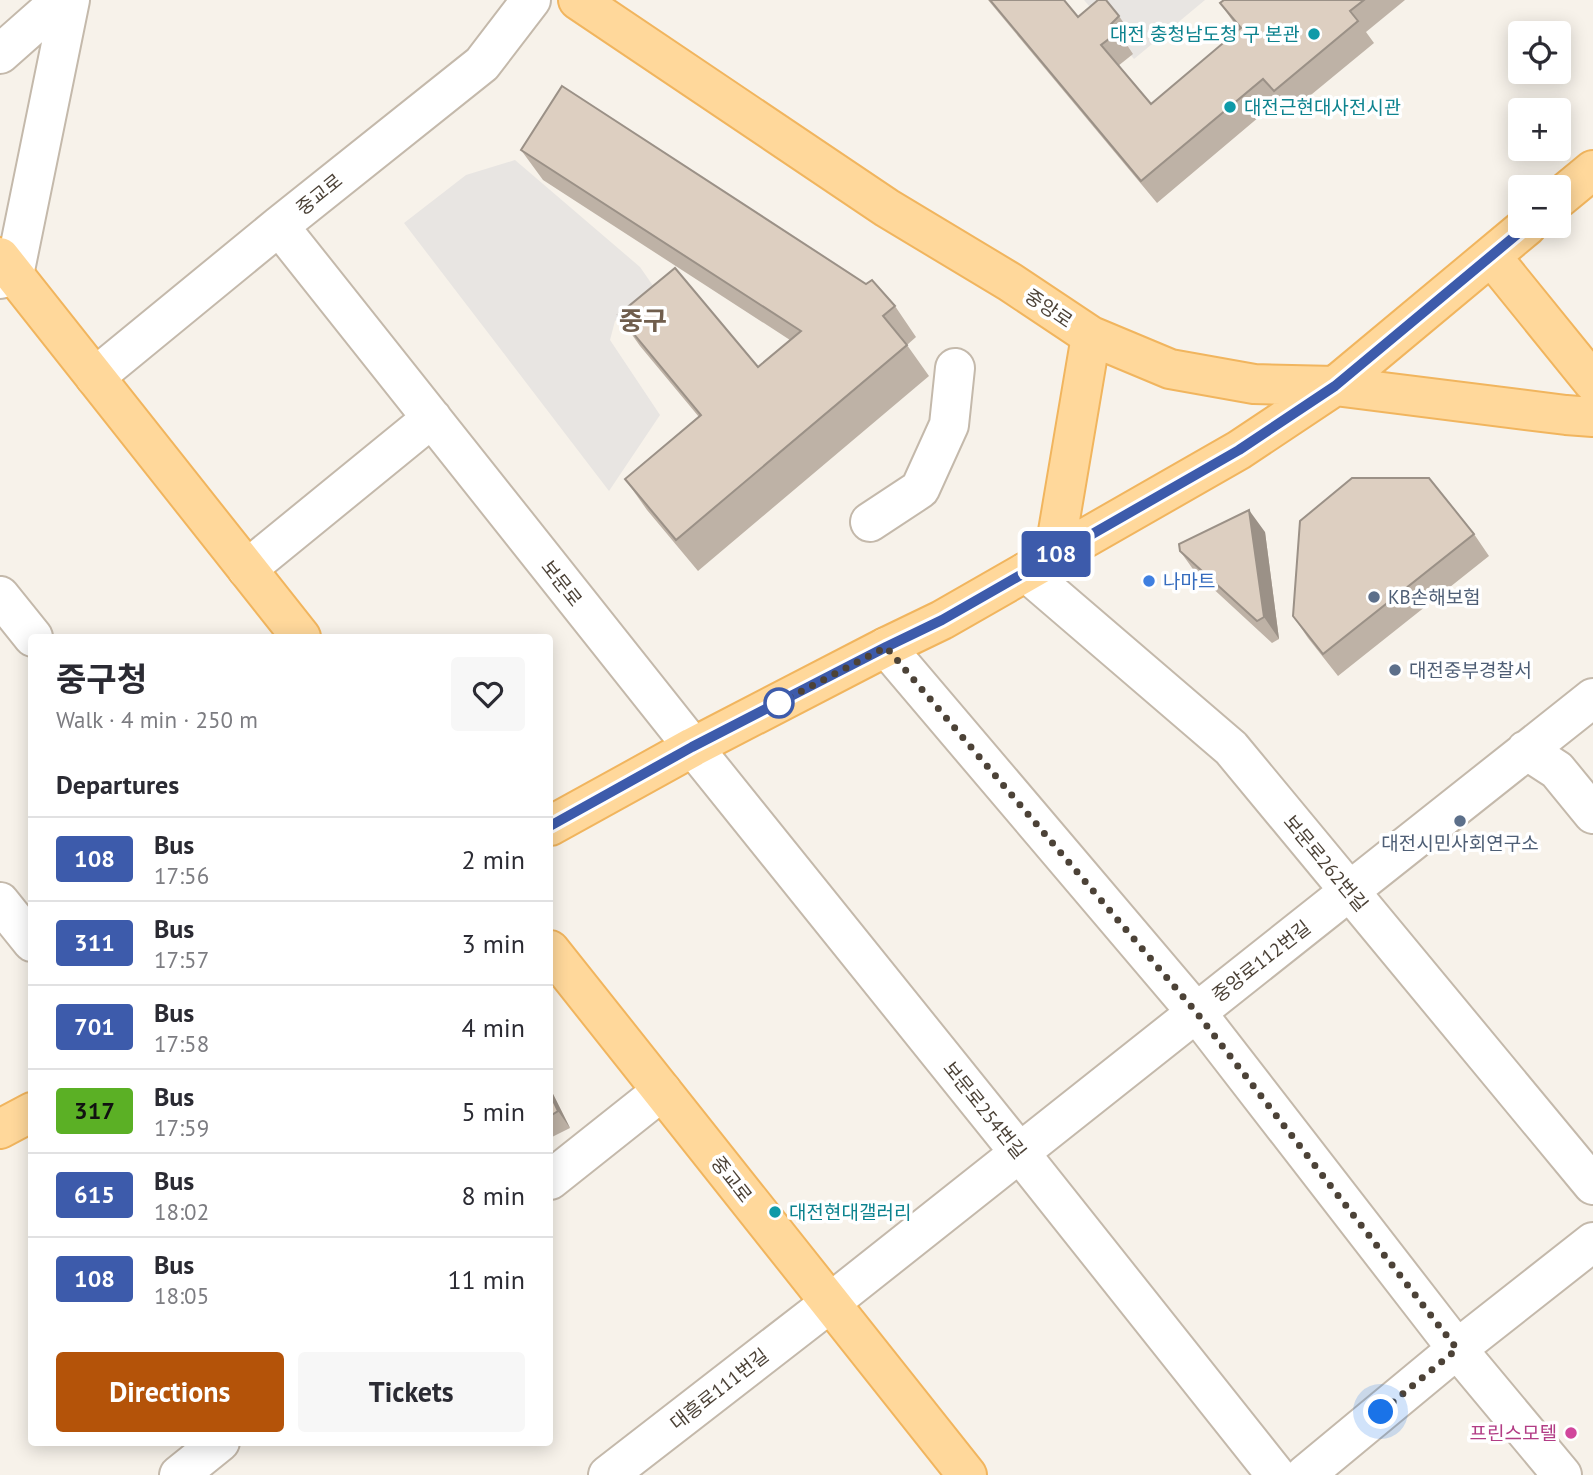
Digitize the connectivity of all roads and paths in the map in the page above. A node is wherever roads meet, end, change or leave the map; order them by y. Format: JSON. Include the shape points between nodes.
{"nodes":[{"id":1,"x":61,"y":0,"type":"edge"},
{"id":2,"x":70,"y":0,"type":"edge"},
{"id":3,"x":531,"y":0,"type":"edge"},
{"id":4,"x":578,"y":0,"type":"edge"},
{"id":5,"x":0,"y":54,"type":"edge"},
{"id":6,"x":1593,"y":170,"type":"edge"},
{"id":7,"x":1571,"y":188,"type":"edge"},
{"id":8,"x":279,"y":226,"type":"junction"},
{"id":9,"x":1513,"y":238,"type":"edge"},
{"id":10,"x":1491,"y":256,"type":"junction"},
{"id":11,"x":5,"y":270,"type":"edge"},
{"id":12,"x":1091,"y":336,"type":"junction"},
{"id":13,"x":955,"y":368,"type":"dead end"},
{"id":14,"x":95,"y":377,"type":"junction"},
{"id":15,"x":1593,"y":382,"type":"edge"},
{"id":16,"x":1335,"y":386,"type":"junction"},
{"id":17,"x":1593,"y":417,"type":"edge"},
{"id":18,"x":432,"y":418,"type":"junction"},
{"id":19,"x":870,"y":522,"type":"dead end"},
{"id":20,"x":1040,"y":564,"type":"junction"},
{"id":21,"x":247,"y":569,"type":"junction"},
{"id":22,"x":0,"y":596,"type":"edge"},
{"id":23,"x":31,"y":634,"type":"edge"},
{"id":24,"x":299,"y":634,"type":"edge"},
{"id":25,"x":886,"y":647,"type":"junction"},
{"id":26,"x":1593,"y":698,"type":"edge"},
{"id":27,"x":692,"y":747,"type":"junction"},
{"id":28,"x":1526,"y":750,"type":"junction"},
{"id":29,"x":1593,"y":814,"type":"edge"},
{"id":30,"x":553,"y":824,"type":"edge"},
{"id":31,"x":1349,"y":891,"type":"junction"},
{"id":32,"x":0,"y":902,"type":"edge"},
{"id":33,"x":28,"y":937,"type":"edge"},
{"id":34,"x":553,"y":954,"type":"edge"},
{"id":35,"x":1196,"y":1012,"type":"junction"},
{"id":36,"x":662,"y":1091,"type":"junction"},
{"id":37,"x":28,"y":1114,"type":"edge"},
{"id":38,"x":0,"y":1129,"type":"edge"},
{"id":39,"x":1019,"y":1152,"type":"junction"},
{"id":40,"x":553,"y":1178,"type":"edge"},
{"id":41,"x":1593,"y":1185,"type":"edge"},
{"id":42,"x":1593,"y":1242,"type":"edge"},
{"id":43,"x":830,"y":1303,"type":"junction"},
{"id":44,"x":1457,"y":1349,"type":"junction"},
{"id":45,"x":215,"y":1446,"type":"edge"},
{"id":46,"x":179,"y":1475,"type":"edge"},
{"id":47,"x":608,"y":1475,"type":"edge"},
{"id":48,"x":967,"y":1475,"type":"edge"},
{"id":49,"x":1276,"y":1475,"type":"edge"},
{"id":50,"x":1305,"y":1475,"type":"edge"},
{"id":51,"x":1562,"y":1475,"type":"edge"}],
"edges":[{"from":1,"to":5,"type":"street"},
{"from":2,"to":11,"type":"street"},
{"from":3,"to":8,"type":"street","name":"중교로","via":[[482,64]]},
{"from":4,"to":12,"type":"main road","name":"중앙로","via":[[887,208]]},
{"from":6,"to":7,"type":"main road"},
{"from":8,"to":14,"type":"street","name":"중교로"},
{"from":8,"to":18,"type":"street","name":"보문로"},
{"from":9,"to":10,"type":"main road"},
{"from":10,"to":15,"type":"main road"},
{"from":10,"to":16,"type":"main road"},
{"from":11,"to":14,"type":"main road"},
{"from":12,"to":16,"type":"main road","name":"중앙로","via":[[1170,369],[1254,384]]},
{"from":12,"to":20,"type":"main road"},
{"from":13,"to":19,"type":"street","via":[[949,425],[920,489]]},
{"from":14,"to":21,"type":"main road"},
{"from":16,"to":17,"type":"main road","name":"중앙로"},
{"from":16,"to":20,"type":"main road","via":[[1239,450]]},
{"from":18,"to":21,"type":"street"},
{"from":18,"to":27,"type":"street","name":"보문로"},
{"from":20,"to":25,"type":"main road"},
{"from":20,"to":31,"type":"street","name":"보문로262번길","via":[[1231,748]]},
{"from":21,"to":24,"type":"main road"},
{"from":22,"to":23,"type":"street"},
{"from":25,"to":27,"type":"main road"},
{"from":25,"to":35,"type":"street"},
{"from":26,"to":28,"type":"street","name":"중앙로112번길"},
{"from":27,"to":30,"type":"main road"},
{"from":27,"to":39,"type":"street","name":"보문로254번길"},
{"from":28,"to":29,"type":"street","via":[[1557,770]]},
{"from":28,"to":31,"type":"street","name":"중앙로112번길"},
{"from":31,"to":35,"type":"street","name":"중앙로112번길"},
{"from":31,"to":41,"type":"street","name":"보문로262번길"},
{"from":32,"to":33,"type":"street"},
{"from":34,"to":36,"type":"main road","name":"중교로"},
{"from":35,"to":39,"type":"street","name":"중앙로112번길"},
{"from":35,"to":44,"type":"street"},
{"from":36,"to":40,"type":"street"},
{"from":36,"to":43,"type":"main road","name":"중교로"},
{"from":37,"to":38,"type":"main road"},
{"from":39,"to":43,"type":"street","name":"중앙로112번길"},
{"from":39,"to":49,"type":"street","name":"보문로254번길"},
{"from":42,"to":44,"type":"street"},
{"from":43,"to":47,"type":"street","name":"대흥로111번길"},
{"from":43,"to":48,"type":"main road","name":"중교로"},
{"from":44,"to":50,"type":"street"},
{"from":44,"to":51,"type":"street"},
{"from":45,"to":46,"type":"street"}]}
